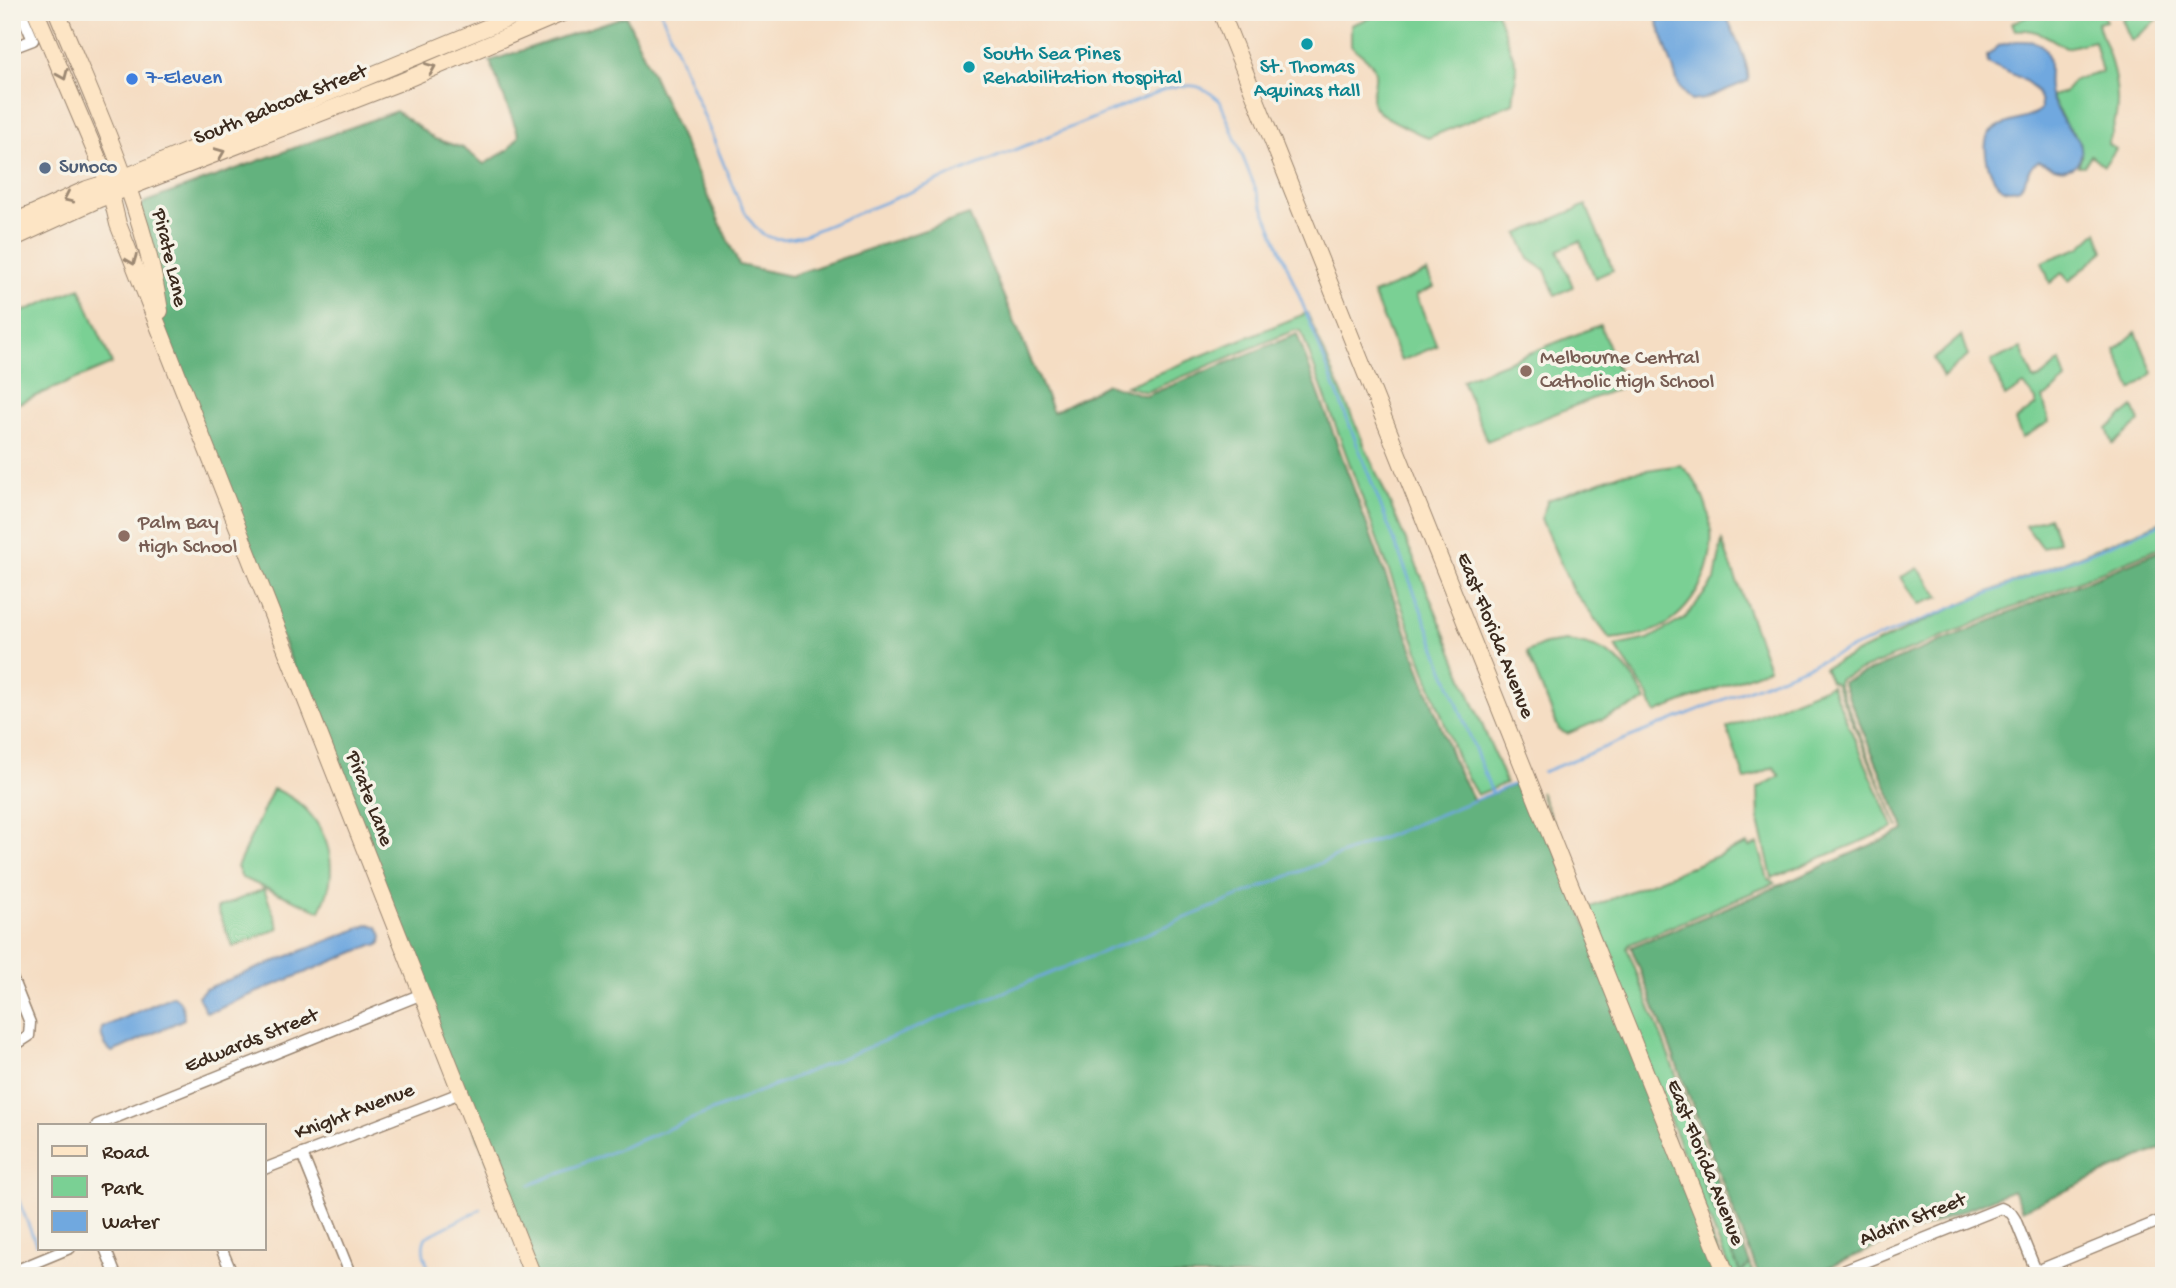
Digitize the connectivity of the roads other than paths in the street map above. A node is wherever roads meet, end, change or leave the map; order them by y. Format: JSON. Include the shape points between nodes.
{"nodes":[{"id":1,"x":21,"y":12,"type":"edge"},
{"id":2,"x":36,"y":12,"type":"edge"},
{"id":3,"x":57,"y":12,"type":"edge"},
{"id":4,"x":524,"y":12,"type":"edge"},
{"id":5,"x":565,"y":12,"type":"edge"},
{"id":6,"x":1221,"y":12,"type":"edge"},
{"id":7,"x":12,"y":48,"type":"edge"},
{"id":8,"x":127,"y":183,"type":"junction"},
{"id":9,"x":110,"y":189,"type":"junction"},
{"id":10,"x":12,"y":223,"type":"edge"},
{"id":11,"x":12,"y":239,"type":"edge"},
{"id":12,"x":164,"y":338,"type":"junction"},
{"id":13,"x":12,"y":978,"type":"edge"},
{"id":14,"x":422,"y":994,"type":"junction"},
{"id":15,"x":12,"y":1046,"type":"edge"},
{"id":16,"x":460,"y":1093,"type":"junction"},
{"id":17,"x":99,"y":1124,"type":"edge"},
{"id":18,"x":302,"y":1154,"type":"junction"},
{"id":19,"x":266,"y":1169,"type":"edge"},
{"id":20,"x":2164,"y":1219,"type":"edge"},
{"id":21,"x":65,"y":1250,"type":"edge"},
{"id":22,"x":106,"y":1250,"type":"edge"},
{"id":23,"x":222,"y":1250,"type":"edge"},
{"id":24,"x":12,"y":1272,"type":"edge"},
{"id":25,"x":2037,"y":1274,"type":"edge"},
{"id":26,"x":116,"y":1276,"type":"edge"},
{"id":27,"x":233,"y":1276,"type":"edge"},
{"id":28,"x":351,"y":1276,"type":"edge"},
{"id":29,"x":533,"y":1276,"type":"edge"},
{"id":30,"x":1727,"y":1276,"type":"edge"},
{"id":31,"x":1830,"y":1276,"type":"edge"}],
"edges":[{"from":1,"to":7,"type":"street","via":[[33,40]]},
{"from":2,"to":9,"type":"street","name":"Pirate Lane","one_way":true},
{"from":3,"to":8,"type":"street","name":"Pirate Lane"},
{"from":4,"to":8,"type":"street","name":"South Babcock Street"},
{"from":8,"to":5,"type":"street","name":"South Babcock Street","one_way":true,"via":[[398,82]]},
{"from":6,"to":30,"type":"street","name":"East Florida Avenue"},
{"from":8,"to":9,"type":"street","name":"South Babcock Street"},
{"from":8,"to":12,"type":"street","name":"Pirate Lane","via":[[154,274]]},
{"from":9,"to":10,"type":"street","name":"South Babcock Street","one_way":true,"via":[[87,189]]},
{"from":9,"to":11,"type":"street","name":"South Babcock Street"},
{"from":9,"to":12,"type":"street","name":"Pirate Lane","one_way":true,"via":[[118,224]]},
{"from":12,"to":14,"type":"street","name":"Pirate Lane"},
{"from":13,"to":15,"type":"street","via":[[30,1023],[29,1036]]},
{"from":14,"to":16,"type":"street","name":"Pirate Lane"},
{"from":14,"to":17,"type":"street","name":"Edwards Street"},
{"from":16,"to":18,"type":"street","name":"Knight Avenue"},
{"from":16,"to":29,"type":"street","name":"Pirate Lane"},
{"from":18,"to":19,"type":"street","name":"Knight Avenue"},
{"from":18,"to":28,"type":"street"},
{"from":20,"to":25,"type":"street"},
{"from":21,"to":24,"type":"street"},
{"from":22,"to":26,"type":"street"},
{"from":23,"to":27,"type":"street"},
{"from":25,"to":31,"type":"street","name":"Aldrin Street","via":[[2015,1219],[2001,1208]]}]}
